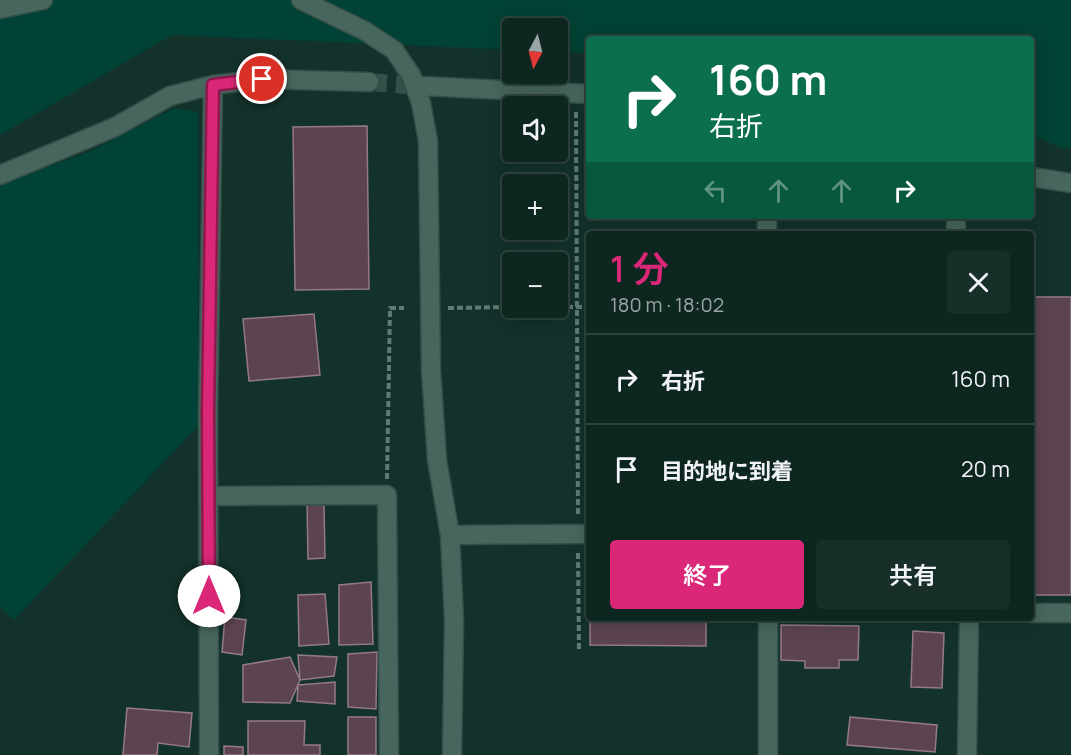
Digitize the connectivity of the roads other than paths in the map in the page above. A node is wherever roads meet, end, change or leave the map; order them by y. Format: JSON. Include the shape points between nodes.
{"nodes":[{"id":1,"x":43,"y":0,"type":"edge"},
{"id":2,"x":301,"y":0,"type":"edge"},
{"id":3,"x":0,"y":9,"type":"edge"},
{"id":4,"x":369,"y":82,"type":"tunnel mouth"},
{"id":5,"x":213,"y":85,"type":"junction"},
{"id":6,"x":421,"y":86,"type":"tunnel mouth"},
{"id":7,"x":583,"y":94,"type":"edge"},
{"id":8,"x":0,"y":175,"type":"edge"},
{"id":9,"x":1034,"y":177,"type":"edge"},
{"id":10,"x":1071,"y":183,"type":"edge"},
{"id":11,"x":208,"y":495,"type":"junction"},
{"id":12,"x":584,"y":534,"type":"edge"},
{"id":13,"x":450,"y":535,"type":"junction"},
{"id":14,"x":1034,"y":613,"type":"edge"},
{"id":15,"x":1071,"y":613,"type":"edge"},
{"id":16,"x":768,"y":621,"type":"edge"},
{"id":17,"x":969,"y":621,"type":"edge"},
{"id":18,"x":209,"y":755,"type":"edge"},
{"id":19,"x":389,"y":755,"type":"edge"},
{"id":20,"x":452,"y":755,"type":"edge"},
{"id":21,"x":768,"y":755,"type":"edge"},
{"id":22,"x":967,"y":755,"type":"edge"}],
"edges":[{"from":1,"to":3,"type":"street"},
{"from":2,"to":13,"type":"street","via":[[394,50],[411,75],[422,103],[428,141],[431,370],[437,460]]},
{"from":4,"to":5,"type":"street","via":[[262,79]]},
{"from":5,"to":8,"type":"street","via":[[170,96],[115,127]]},
{"from":5,"to":11,"type":"street"},
{"from":6,"to":7,"type":"street"},
{"from":9,"to":10,"type":"street"},
{"from":11,"to":18,"type":"street"},
{"from":11,"to":19,"type":"street","via":[[387,495]]},
{"from":12,"to":13,"type":"street"},
{"from":13,"to":20,"type":"street","via":[[454,620]]},
{"from":14,"to":15,"type":"street"},
{"from":16,"to":21,"type":"street"},
{"from":17,"to":22,"type":"street"}]}
